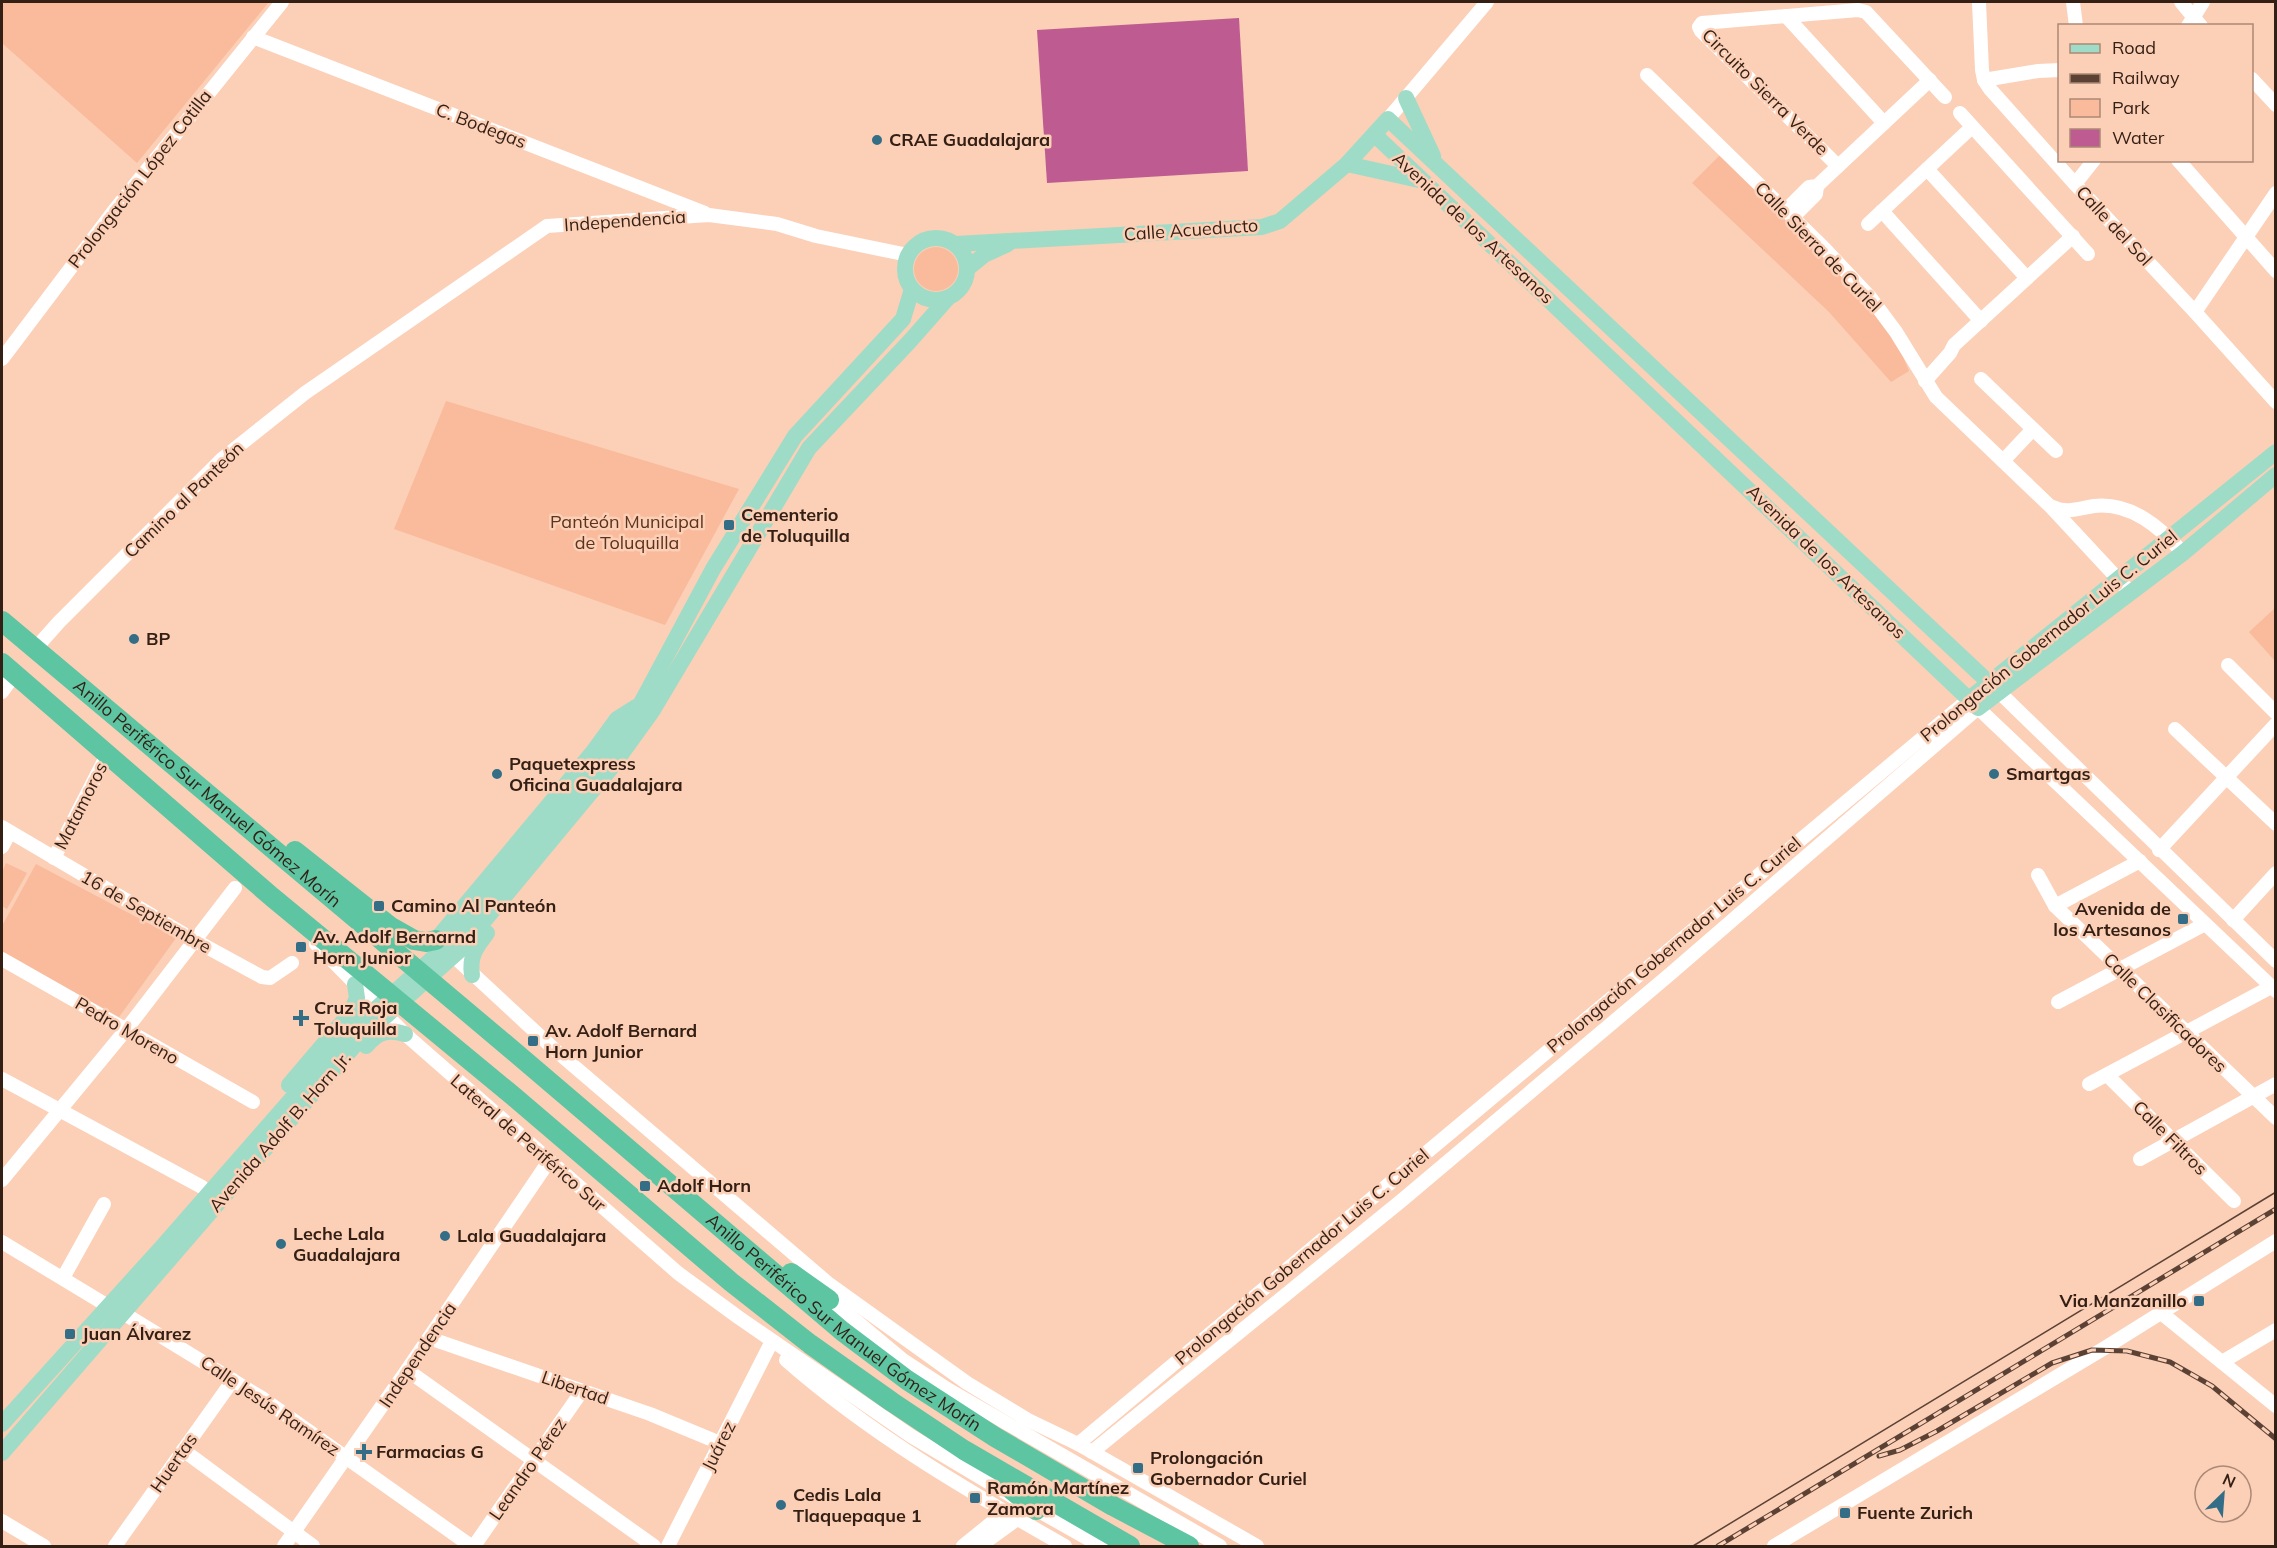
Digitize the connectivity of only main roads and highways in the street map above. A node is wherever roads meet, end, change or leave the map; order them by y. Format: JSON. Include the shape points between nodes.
{"nodes":[{"id":1,"x":1406,"y":98,"type":"road end"},
{"id":2,"x":1388,"y":119,"type":"joint"},
{"id":3,"x":1374,"y":135,"type":"junction"},
{"id":4,"x":1347,"y":164,"type":"junction"},
{"id":5,"x":1437,"y":165,"type":"junction"},
{"id":6,"x":1421,"y":180,"type":"junction"},
{"id":7,"x":1015,"y":240,"type":"junction"},
{"id":8,"x":956,"y":244,"type":"junction"},
{"id":9,"x":968,"y":267,"type":"junction"},
{"id":10,"x":1550,"y":271,"type":"junction"},
{"id":11,"x":1534,"y":285,"type":"junction"},
{"id":12,"x":912,"y":289,"type":"junction"},
{"id":13,"x":947,"y":298,"type":"junction"},
{"id":14,"x":1642,"y":356,"type":"junction"},
{"id":15,"x":1627,"y":374,"type":"junction"},
{"id":16,"x":2276,"y":452,"type":"edge"},
{"id":17,"x":2276,"y":475,"type":"edge"},
{"id":18,"x":2,"y":621,"type":"edge"},
{"id":19,"x":8,"y":668,"type":"edge"},
{"id":20,"x":1995,"y":687,"type":"junction"},
{"id":21,"x":1973,"y":704,"type":"joint"},
{"id":22,"x":646,"y":707,"type":"junction"},
{"id":23,"x":161,"y":755,"type":"junction"},
{"id":24,"x":455,"y":919,"type":"junction"},
{"id":25,"x":436,"y":940,"type":"joint"},
{"id":26,"x":481,"y":940,"type":"junction"},
{"id":27,"x":472,"y":975,"type":"road end"},
{"id":28,"x":355,"y":984,"type":"road end"},
{"id":29,"x":405,"y":1034,"type":"road end"},
{"id":30,"x":330,"y":1036,"type":"junction"},
{"id":31,"x":357,"y":1057,"type":"junction"},
{"id":32,"x":298,"y":1074,"type":"junction"},
{"id":33,"x":323,"y":1095,"type":"junction"},
{"id":34,"x":301,"y":1098,"type":"junction"},
{"id":35,"x":693,"y":1204,"type":"junction"},
{"id":36,"x":133,"y":1279,"type":"junction"},
{"id":37,"x":829,"y":1300,"type":"road end"},
{"id":38,"x":119,"y":1310,"type":"junction"},
{"id":39,"x":2,"y":1424,"type":"edge"},
{"id":40,"x":964,"y":1450,"type":"junction"},
{"id":41,"x":2,"y":1453,"type":"edge"},
{"id":42,"x":1036,"y":1510,"type":"road end"},
{"id":43,"x":1130,"y":1546,"type":"edge"},
{"id":44,"x":1189,"y":1546,"type":"edge"}],
"edges":[{"from":1,"to":5,"type":"main road"},
{"from":2,"to":3,"type":"main road","name":"Calle Acueducto"},
{"from":2,"to":5,"type":"main road","name":"Avenida de los Artesanos"},
{"from":3,"to":4,"type":"main road","name":"Calle Acueducto"},
{"from":3,"to":6,"type":"main road","name":"Avenida de los Artesanos"},
{"from":4,"to":6,"type":"main road"},
{"from":4,"to":7,"type":"main road","name":"Calle Acueducto","via":[[1281,221],[1262,227]]},
{"from":5,"to":10,"type":"main road","name":"Avenida de los Artesanos"},
{"from":6,"to":11,"type":"main road","name":"Avenida de los Artesanos"},
{"from":7,"to":8,"type":"main road","name":"Calle Acueducto"},
{"from":7,"to":9,"type":"main road","name":"Calle Acueducto"},
{"from":8,"to":9,"type":"main road"},
{"from":8,"to":12,"type":"main road","via":[[929,238],[913,247],[905,273]]},
{"from":9,"to":13,"type":"main road","via":[[963,286]]},
{"from":10,"to":11,"type":"main road"},
{"from":10,"to":14,"type":"main road","name":"Avenida de los Artesanos"},
{"from":11,"to":15,"type":"main road","name":"Avenida de los Artesanos"},
{"from":12,"to":13,"type":"main road","via":[[928,299]]},
{"from":12,"to":22,"type":"main road","name":"Avenida Adolf B. Horn Jr.","via":[[903,319],[795,436],[713,569]]},
{"from":13,"to":22,"type":"main road","name":"Avenida Adolf B. Horn Jr.","via":[[809,448]]},
{"from":14,"to":15,"type":"main road"},
{"from":14,"to":20,"type":"main road","name":"Avenida de los Artesanos"},
{"from":15,"to":21,"type":"main road","name":"Avenida de los Artesanos"},
{"from":16,"to":20,"type":"main road","name":"Prolongación Gobernador Luis C. Curiel","via":[[2118,579]]},
{"from":17,"to":20,"type":"main road","name":"Prolongación Gobernador Luis C. Curiel","via":[[2131,593]]},
{"from":18,"to":23,"type":"highway","name":"Anillo Periférico Sur Manuel Gómez Morín"},
{"from":19,"to":40,"type":"highway","name":"Anillo Periférico Sur Manuel Gómez Morín","via":[[272,897],[731,1282],[810,1344]]},
{"from":20,"to":21,"type":"main road","name":"Prolongación Gobernador Luis C. Curiel"},
{"from":22,"to":24,"type":"main road","via":[[617,719]]},
{"from":22,"to":26,"type":"main road","via":[[644,738]]},
{"from":22,"to":34,"type":"main road","name":"Avenida Adolf B. Horn Jr.","via":[[612,767],[484,912],[352,1030]]},
{"from":23,"to":25,"type":"highway","via":[[220,792],[391,927],[414,940]]},
{"from":23,"to":35,"type":"highway","name":"Anillo Periférico Sur Manuel Gómez Morín"},
{"from":24,"to":25,"type":"main road"},
{"from":24,"to":26,"type":"main road","via":[[465,934]]},
{"from":26,"to":27,"type":"main road","via":[[471,957]]},
{"from":28,"to":30,"type":"main road","via":[[355,1005]]},
{"from":29,"to":31,"type":"main road","via":[[381,1033]]},
{"from":30,"to":31,"type":"main road","via":[[345,1031],[354,1036],[359,1047]]},
{"from":30,"to":32,"type":"main road"},
{"from":31,"to":33,"type":"main road"},
{"from":32,"to":33,"type":"main road"},
{"from":32,"to":36,"type":"main road","via":[[150,1248],[136,1267]]},
{"from":33,"to":38,"type":"main road","via":[[173,1267]]},
{"from":34,"to":36,"type":"main road","name":"Avenida Adolf B. Horn Jr."},
{"from":34,"to":38,"type":"main road","name":"Avenida Adolf B. Horn Jr."},
{"from":35,"to":37,"type":"highway"},
{"from":35,"to":44,"type":"highway","name":"Anillo Periférico Sur Manuel Gómez Morín","via":[[842,1331],[907,1380],[1004,1443]]},
{"from":36,"to":38,"type":"main road","name":"Avenida Adolf B. Horn Jr."},
{"from":38,"to":39,"type":"main road","name":"Avenida Adolf B. Horn Jr."},
{"from":38,"to":41,"type":"main road","name":"Avenida Adolf B. Horn Jr."},
{"from":40,"to":42,"type":"highway"},
{"from":40,"to":43,"type":"highway","name":"Anillo Periférico Sur Manuel Gómez Morín"}]}
